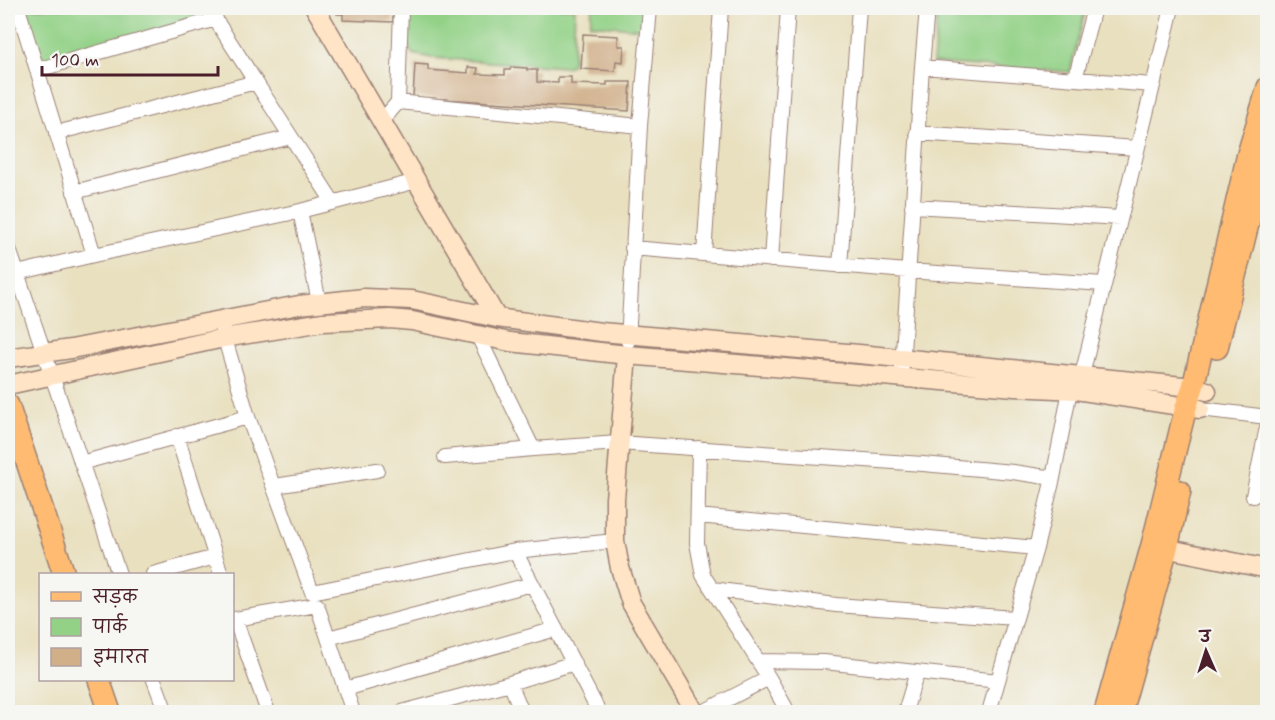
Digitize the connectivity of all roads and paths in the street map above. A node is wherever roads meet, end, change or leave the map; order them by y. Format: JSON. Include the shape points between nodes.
{"nodes":[{"id":1,"x":18,"y":8,"type":"edge"},
{"id":2,"x":315,"y":8,"type":"edge"},
{"id":3,"x":401,"y":8,"type":"edge"},
{"id":4,"x":650,"y":8,"type":"edge"},
{"id":5,"x":721,"y":8,"type":"edge"},
{"id":6,"x":788,"y":8,"type":"edge"},
{"id":7,"x":859,"y":8,"type":"edge"},
{"id":8,"x":927,"y":8,"type":"edge"},
{"id":9,"x":1094,"y":8,"type":"edge"},
{"id":10,"x":1172,"y":8,"type":"edge"},
{"id":11,"x":212,"y":13,"type":"edge"},
{"id":12,"x":922,"y":67,"type":"junction"},
{"id":13,"x":37,"y":70,"type":"junction"},
{"id":14,"x":1076,"y":79,"type":"junction"},
{"id":15,"x":256,"y":81,"type":"junction"},
{"id":16,"x":1153,"y":85,"type":"junction"},
{"id":17,"x":1268,"y":87,"type":"edge"},
{"id":18,"x":398,"y":102,"type":"junction"},
{"id":19,"x":382,"y":121,"type":"junction"},
{"id":20,"x":640,"y":126,"type":"junction"},
{"id":21,"x":56,"y":132,"type":"junction"},
{"id":22,"x":917,"y":133,"type":"junction"},
{"id":23,"x":291,"y":137,"type":"junction"},
{"id":24,"x":1137,"y":148,"type":"junction"},
{"id":25,"x":1262,"y":154,"type":"edge"},
{"id":26,"x":417,"y":181,"type":"junction"},
{"id":27,"x":74,"y":192,"type":"junction"},
{"id":28,"x":333,"y":202,"type":"junction"},
{"id":29,"x":912,"y":206,"type":"junction"},
{"id":30,"x":300,"y":211,"type":"junction"},
{"id":31,"x":1120,"y":218,"type":"junction"},
{"id":32,"x":8,"y":246,"type":"edge"},
{"id":33,"x":632,"y":248,"type":"junction"},
{"id":34,"x":704,"y":254,"type":"junction"},
{"id":35,"x":94,"y":255,"type":"junction"},
{"id":36,"x":771,"y":260,"type":"junction"},
{"id":37,"x":840,"y":266,"type":"junction"},
{"id":38,"x":907,"y":271,"type":"junction"},
{"id":39,"x":17,"y":273,"type":"junction"},
{"id":40,"x":1104,"y":284,"type":"junction"},
{"id":41,"x":319,"y":302,"type":"junction"},
{"id":42,"x":497,"y":318,"type":"junction"},
{"id":43,"x":219,"y":320,"type":"junction"},
{"id":44,"x":477,"y":334,"type":"junction"},
{"id":45,"x":628,"y":334,"type":"junction"},
{"id":46,"x":224,"y":338,"type":"junction"},
{"id":47,"x":510,"y":342,"type":"junction"},
{"id":48,"x":43,"y":353,"type":"junction"},
{"id":49,"x":627,"y":355,"type":"junction"},
{"id":50,"x":8,"y":358,"type":"edge"},
{"id":51,"x":903,"y":358,"type":"junction"},
{"id":52,"x":51,"y":375,"type":"junction"},
{"id":53,"x":1082,"y":375,"type":"junction"},
{"id":54,"x":901,"y":377,"type":"junction"},
{"id":55,"x":8,"y":385,"type":"edge"},
{"id":56,"x":1070,"y":390,"type":"junction"},
{"id":57,"x":1197,"y":399,"type":"junction"},
{"id":58,"x":8,"y":405,"type":"edge"},
{"id":59,"x":248,"y":417,"type":"junction"},
{"id":60,"x":1268,"y":419,"type":"edge"},
{"id":61,"x":177,"y":436,"type":"junction"},
{"id":62,"x":619,"y":443,"type":"junction"},
{"id":63,"x":699,"y":448,"type":"junction"},
{"id":64,"x":533,"y":449,"type":"junction"},
{"id":65,"x":445,"y":458,"type":"dead end"},
{"id":66,"x":81,"y":463,"type":"junction"},
{"id":67,"x":377,"y":470,"type":"dead end"},
{"id":68,"x":1262,"y":472,"type":"edge"},
{"id":69,"x":1053,"y":478,"type":"junction"},
{"id":70,"x":275,"y":486,"type":"junction"},
{"id":71,"x":1253,"y":496,"type":"dead end"},
{"id":72,"x":698,"y":516,"type":"junction"},
{"id":73,"x":615,"y":540,"type":"junction"},
{"id":74,"x":1160,"y":547,"type":"junction"},
{"id":75,"x":1036,"y":548,"type":"junction"},
{"id":76,"x":515,"y":551,"type":"junction"},
{"id":77,"x":215,"y":557,"type":"junction"},
{"id":78,"x":1268,"y":569,"type":"edge"},
{"id":79,"x":64,"y":573,"type":"edge"},
{"id":80,"x":119,"y":573,"type":"edge"},
{"id":81,"x":157,"y":573,"type":"edge"},
{"id":82,"x":220,"y":573,"type":"edge"},
{"id":83,"x":532,"y":584,"type":"junction"},
{"id":84,"x":712,"y":589,"type":"junction"},
{"id":85,"x":314,"y":598,"type":"junction"},
{"id":86,"x":234,"y":615,"type":"edge"},
{"id":87,"x":1015,"y":618,"type":"junction"},
{"id":88,"x":556,"y":629,"type":"junction"},
{"id":89,"x":328,"y":638,"type":"junction"},
{"id":90,"x":758,"y":661,"type":"junction"},
{"id":91,"x":574,"y":663,"type":"junction"},
{"id":92,"x":918,"y":672,"type":"junction"},
{"id":93,"x":769,"y":678,"type":"junction"},
{"id":94,"x":99,"y":681,"type":"edge"},
{"id":95,"x":154,"y":681,"type":"edge"},
{"id":96,"x":998,"y":681,"type":"junction"},
{"id":97,"x":510,"y":683,"type":"junction"},
{"id":98,"x":345,"y":689,"type":"junction"},
{"id":99,"x":433,"y":708,"type":"edge"},
{"id":100,"x":110,"y":712,"type":"edge"},
{"id":101,"x":166,"y":712,"type":"edge"},
{"id":102,"x":268,"y":712,"type":"edge"},
{"id":103,"x":353,"y":712,"type":"edge"},
{"id":104,"x":402,"y":712,"type":"edge"},
{"id":105,"x":522,"y":712,"type":"edge"},
{"id":106,"x":599,"y":712,"type":"edge"},
{"id":107,"x":695,"y":712,"type":"edge"},
{"id":108,"x":703,"y":712,"type":"edge"},
{"id":109,"x":788,"y":712,"type":"edge"},
{"id":110,"x":905,"y":712,"type":"edge"},
{"id":111,"x":989,"y":712,"type":"edge"},
{"id":112,"x":1105,"y":712,"type":"edge"},
{"id":113,"x":1121,"y":712,"type":"edge"}],
"edges":[{"from":1,"to":13,"type":"street"},
{"from":2,"to":19,"type":"street"},
{"from":3,"to":18,"type":"street"},
{"from":4,"to":20,"type":"street"},
{"from":5,"to":34,"type":"street"},
{"from":6,"to":36,"type":"street"},
{"from":7,"to":37,"type":"street"},
{"from":8,"to":12,"type":"street"},
{"from":9,"to":14,"type":"street"},
{"from":10,"to":16,"type":"street"},
{"from":11,"to":13,"type":"street"},
{"from":11,"to":15,"type":"street"},
{"from":12,"to":14,"type":"street"},
{"from":12,"to":22,"type":"street"},
{"from":13,"to":21,"type":"street"},
{"from":14,"to":16,"type":"street"},
{"from":15,"to":21,"type":"street"},
{"from":15,"to":23,"type":"street"},
{"from":16,"to":24,"type":"street"},
{"from":17,"to":25,"type":"main road"},
{"from":18,"to":19,"type":"street"},
{"from":18,"to":20,"type":"street"},
{"from":19,"to":26,"type":"street"},
{"from":20,"to":33,"type":"street"},
{"from":21,"to":27,"type":"street"},
{"from":22,"to":24,"type":"street"},
{"from":22,"to":29,"type":"street"},
{"from":23,"to":27,"type":"street"},
{"from":23,"to":28,"type":"street"},
{"from":24,"to":31,"type":"street"},
{"from":25,"to":57,"type":"main road"},
{"from":26,"to":28,"type":"street"},
{"from":26,"to":42,"type":"street"},
{"from":27,"to":35,"type":"street"},
{"from":28,"to":30,"type":"street"},
{"from":29,"to":31,"type":"street"},
{"from":29,"to":38,"type":"street"},
{"from":30,"to":35,"type":"street"},
{"from":30,"to":41,"type":"street"},
{"from":31,"to":40,"type":"street"},
{"from":32,"to":39,"type":"street"},
{"from":33,"to":34,"type":"street"},
{"from":33,"to":45,"type":"street"},
{"from":34,"to":36,"type":"street"},
{"from":35,"to":39,"type":"street"},
{"from":36,"to":37,"type":"street"},
{"from":37,"to":38,"type":"street"},
{"from":38,"to":40,"type":"street"},
{"from":38,"to":51,"type":"street"},
{"from":39,"to":48,"type":"street"},
{"from":40,"to":53,"type":"street"},
{"from":41,"to":42,"type":"street","via":[[364,298],[412,300]]},
{"from":41,"to":43,"type":"street"},
{"from":42,"to":45,"type":"street"},
{"from":42,"to":47,"type":"street"},
{"from":43,"to":46,"type":"street"},
{"from":43,"to":48,"type":"street"},
{"from":44,"to":46,"type":"street","via":[[380,319],[323,322]]},
{"from":44,"to":47,"type":"street"},
{"from":44,"to":64,"type":"street"},
{"from":45,"to":49,"type":"street"},
{"from":45,"to":51,"type":"street"},
{"from":46,"to":52,"type":"street"},
{"from":46,"to":59,"type":"street"},
{"from":47,"to":49,"type":"street"},
{"from":48,"to":50,"type":"street"},
{"from":48,"to":52,"type":"street"},
{"from":49,"to":54,"type":"street"},
{"from":49,"to":62,"type":"street"},
{"from":51,"to":53,"type":"street"},
{"from":51,"to":54,"type":"street"},
{"from":52,"to":55,"type":"street"},
{"from":52,"to":66,"type":"street"},
{"from":53,"to":57,"type":"street"},
{"from":54,"to":56,"type":"street"},
{"from":56,"to":57,"type":"street"},
{"from":56,"to":69,"type":"street"},
{"from":57,"to":60,"type":"street"},
{"from":57,"to":74,"type":"main road"},
{"from":58,"to":79,"type":"main road"},
{"from":59,"to":61,"type":"street"},
{"from":59,"to":70,"type":"street"},
{"from":60,"to":68,"type":"street"},
{"from":61,"to":66,"type":"street"},
{"from":61,"to":77,"type":"street"},
{"from":62,"to":63,"type":"street"},
{"from":62,"to":64,"type":"street"},
{"from":62,"to":73,"type":"street"},
{"from":63,"to":69,"type":"street"},
{"from":63,"to":72,"type":"street"},
{"from":64,"to":65,"type":"street"},
{"from":66,"to":80,"type":"street"},
{"from":67,"to":70,"type":"street"},
{"from":68,"to":71,"type":"street"},
{"from":69,"to":75,"type":"street"},
{"from":70,"to":85,"type":"street"},
{"from":72,"to":75,"type":"street"},
{"from":72,"to":84,"type":"street","via":[[699,561]]},
{"from":73,"to":76,"type":"street"},
{"from":73,"to":107,"type":"street","via":[[631,603]]},
{"from":74,"to":78,"type":"street"},
{"from":74,"to":112,"type":"main road"},
{"from":74,"to":113,"type":"main road"},
{"from":75,"to":87,"type":"street"},
{"from":76,"to":83,"type":"street"},
{"from":76,"to":85,"type":"street"},
{"from":77,"to":81,"type":"street"},
{"from":77,"to":82,"type":"street"},
{"from":83,"to":88,"type":"street"},
{"from":83,"to":89,"type":"street"},
{"from":84,"to":87,"type":"street","via":[[836,605]]},
{"from":84,"to":90,"type":"street"},
{"from":85,"to":86,"type":"street"},
{"from":85,"to":89,"type":"street"},
{"from":86,"to":102,"type":"street"},
{"from":87,"to":96,"type":"street"},
{"from":88,"to":91,"type":"street"},
{"from":88,"to":98,"type":"street"},
{"from":89,"to":98,"type":"street"},
{"from":90,"to":92,"type":"street","via":[[824,662]]},
{"from":90,"to":93,"type":"street"},
{"from":91,"to":97,"type":"street"},
{"from":91,"to":106,"type":"street"},
{"from":92,"to":96,"type":"street"},
{"from":92,"to":110,"type":"street"},
{"from":93,"to":108,"type":"street"},
{"from":93,"to":109,"type":"street"},
{"from":94,"to":100,"type":"main road"},
{"from":95,"to":101,"type":"street"},
{"from":96,"to":111,"type":"street"},
{"from":97,"to":99,"type":"street"},
{"from":97,"to":105,"type":"street"},
{"from":98,"to":103,"type":"street"},
{"from":99,"to":104,"type":"street"}]}
